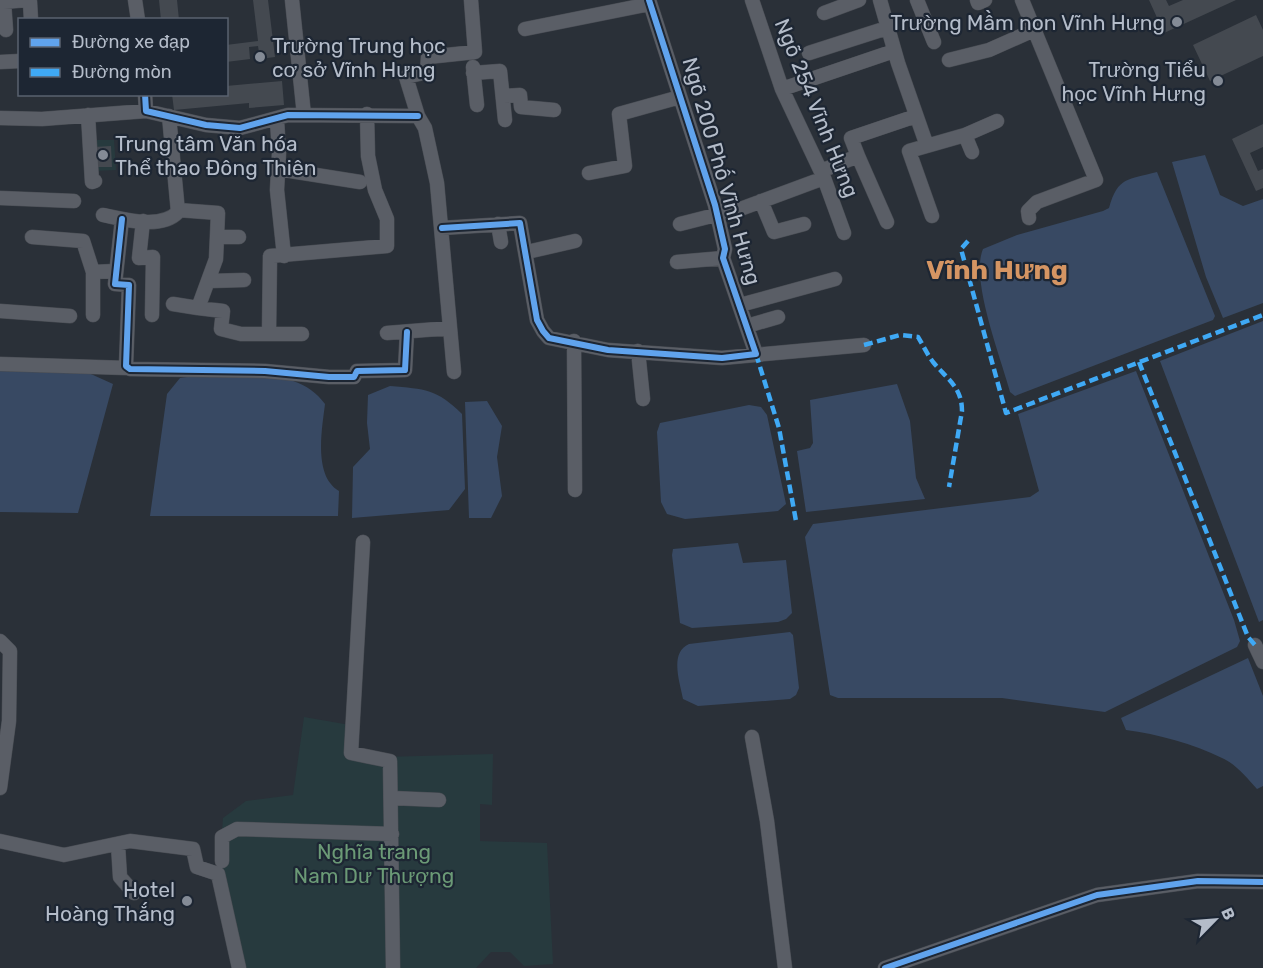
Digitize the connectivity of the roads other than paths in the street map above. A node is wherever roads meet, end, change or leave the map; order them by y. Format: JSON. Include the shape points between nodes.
{"nodes":[{"id":1,"x":27,"y":0,"type":"edge"},
{"id":2,"x":135,"y":0,"type":"edge"},
{"id":3,"x":291,"y":0,"type":"edge"},
{"id":4,"x":471,"y":0,"type":"edge"},
{"id":5,"x":752,"y":0,"type":"edge"},
{"id":6,"x":859,"y":0,"type":"edge"},
{"id":7,"x":880,"y":0,"type":"edge"},
{"id":8,"x":917,"y":0,"type":"edge"},
{"id":9,"x":977,"y":0,"type":"edge"},
{"id":10,"x":985,"y":0,"type":"edge"},
{"id":11,"x":1022,"y":0,"type":"edge"},
{"id":12,"x":650,"y":2,"type":"edge"},
{"id":13,"x":824,"y":14,"type":"dead end"},
{"id":14,"x":31,"y":18,"type":"edge"},
{"id":15,"x":138,"y":18,"type":"edge"},
{"id":16,"x":887,"y":28,"type":"junction"},
{"id":17,"x":525,"y":29,"type":"dead end"},
{"id":18,"x":6,"y":30,"type":"dead end"},
{"id":19,"x":1034,"y":30,"type":"junction"},
{"id":20,"x":934,"y":42,"type":"dead end"},
{"id":21,"x":894,"y":51,"type":"junction"},
{"id":22,"x":472,"y":52,"type":"junction"},
{"id":23,"x":809,"y":53,"type":"dead end"},
{"id":24,"x":949,"y":60,"type":"dead end"},
{"id":25,"x":18,"y":61,"type":"edge"},
{"id":26,"x":0,"y":62,"type":"edge"},
{"id":27,"x":473,"y":73,"type":"junction"},
{"id":28,"x":782,"y":89,"type":"junction"},
{"id":29,"x":145,"y":96,"type":"edge"},
{"id":30,"x":504,"y":96,"type":"junction"},
{"id":31,"x":680,"y":97,"type":"junction"},
{"id":32,"x":477,"y":105,"type":"dead end"},
{"id":33,"x":554,"y":110,"type":"dead end"},
{"id":34,"x":146,"y":111,"type":"junction"},
{"id":35,"x":367,"y":114,"type":"junction"},
{"id":36,"x":88,"y":115,"type":"junction"},
{"id":37,"x":304,"y":115,"type":"junction"},
{"id":38,"x":169,"y":116,"type":"junction"},
{"id":39,"x":418,"y":116,"type":"junction"},
{"id":40,"x":916,"y":116,"type":"junction"},
{"id":41,"x":0,"y":118,"type":"edge"},
{"id":42,"x":277,"y":120,"type":"junction"},
{"id":43,"x":505,"y":120,"type":"dead end"},
{"id":44,"x":996,"y":121,"type":"dead end"},
{"id":45,"x":965,"y":135,"type":"junction"},
{"id":46,"x":927,"y":146,"type":"junction"},
{"id":47,"x":972,"y":152,"type":"dead end"},
{"id":48,"x":858,"y":156,"type":"junction"},
{"id":49,"x":278,"y":169,"type":"junction"},
{"id":50,"x":589,"y":173,"type":"dead end"},
{"id":51,"x":823,"y":175,"type":"junction"},
{"id":52,"x":95,"y":182,"type":"dead end"},
{"id":53,"x":360,"y":182,"type":"dead end"},
{"id":54,"x":0,"y":198,"type":"edge"},
{"id":55,"x":74,"y":201,"type":"dead end"},
{"id":56,"x":761,"y":201,"type":"junction"},
{"id":57,"x":178,"y":210,"type":"junction"},
{"id":58,"x":103,"y":215,"type":"dead end"},
{"id":59,"x":715,"y":215,"type":"junction"},
{"id":60,"x":932,"y":216,"type":"dead end"},
{"id":61,"x":1029,"y":218,"type":"dead end"},
{"id":62,"x":122,"y":219,"type":"junction"},
{"id":63,"x":143,"y":221,"type":"junction"},
{"id":64,"x":887,"y":222,"type":"dead end"},
{"id":65,"x":498,"y":224,"type":"junction"},
{"id":66,"x":680,"y":224,"type":"dead end"},
{"id":67,"x":804,"y":224,"type":"dead end"},
{"id":68,"x":442,"y":228,"type":"junction"},
{"id":69,"x":844,"y":232,"type":"dead end"},
{"id":70,"x":32,"y":237,"type":"dead end"},
{"id":71,"x":217,"y":237,"type":"junction"},
{"id":72,"x":239,"y":237,"type":"dead end"},
{"id":73,"x":574,"y":241,"type":"dead end"},
{"id":74,"x":501,"y":242,"type":"dead end"},
{"id":75,"x":527,"y":252,"type":"junction"},
{"id":76,"x":284,"y":256,"type":"junction"},
{"id":77,"x":723,"y":258,"type":"junction"},
{"id":78,"x":677,"y":261,"type":"dead end"},
{"id":79,"x":115,"y":271,"type":"junction"},
{"id":80,"x":93,"y":272,"type":"junction"},
{"id":81,"x":835,"y":279,"type":"dead end"},
{"id":82,"x":210,"y":280,"type":"junction"},
{"id":83,"x":244,"y":280,"type":"dead end"},
{"id":84,"x":173,"y":304,"type":"dead end"},
{"id":85,"x":740,"y":305,"type":"junction"},
{"id":86,"x":198,"y":308,"type":"junction"},
{"id":87,"x":0,"y":311,"type":"edge"},
{"id":88,"x":93,"y":315,"type":"dead end"},
{"id":89,"x":152,"y":315,"type":"dead end"},
{"id":90,"x":70,"y":316,"type":"dead end"},
{"id":91,"x":778,"y":317,"type":"dead end"},
{"id":92,"x":747,"y":326,"type":"junction"},
{"id":93,"x":450,"y":328,"type":"junction"},
{"id":94,"x":407,"y":332,"type":"junction"},
{"id":95,"x":269,"y":333,"type":"junction"},
{"id":96,"x":387,"y":333,"type":"dead end"},
{"id":97,"x":302,"y":334,"type":"dead end"},
{"id":98,"x":574,"y":340,"type":"junction"},
{"id":99,"x":864,"y":345,"type":"dead end"},
{"id":100,"x":638,"y":351,"type":"junction"},
{"id":101,"x":756,"y":354,"type":"junction"},
{"id":102,"x":0,"y":364,"type":"edge"},
{"id":103,"x":127,"y":368,"type":"junction"},
{"id":104,"x":454,"y":372,"type":"dead end"},
{"id":105,"x":644,"y":399,"type":"dead end"},
{"id":106,"x":575,"y":490,"type":"dead end"},
{"id":107,"x":363,"y":542,"type":"dead end"},
{"id":108,"x":0,"y":641,"type":"edge"},
{"id":109,"x":1255,"y":645,"type":"dead end"},
{"id":110,"x":1263,"y":662,"type":"edge"},
{"id":111,"x":752,"y":737,"type":"dead end"},
{"id":112,"x":0,"y":788,"type":"edge"},
{"id":113,"x":392,"y":798,"type":"junction"},
{"id":114,"x":439,"y":800,"type":"dead end"},
{"id":115,"x":392,"y":834,"type":"junction"},
{"id":116,"x":0,"y":841,"type":"edge"},
{"id":117,"x":118,"y":844,"type":"junction"},
{"id":118,"x":222,"y":861,"type":"dead end"},
{"id":119,"x":1263,"y":882,"type":"edge"},
{"id":120,"x":134,"y":893,"type":"dead end"},
{"id":121,"x":239,"y":968,"type":"edge"},
{"id":122,"x":393,"y":968,"type":"edge"},
{"id":123,"x":785,"y":968,"type":"edge"},
{"id":124,"x":885,"y":968,"type":"edge"}],
"edges":[{"from":1,"to":14,"type":"street"},
{"from":1,"to":18,"type":"street","via":[[4,2]]},
{"from":2,"to":15,"type":"street"},
{"from":3,"to":37,"type":"street"},
{"from":4,"to":22,"type":"street"},
{"from":5,"to":28,"type":"street","name":"Ngõ 254 Vĩnh Hưng"},
{"from":6,"to":13,"type":"street"},
{"from":7,"to":16,"type":"street"},
{"from":8,"to":20,"type":"street"},
{"from":9,"to":10,"type":"street"},
{"from":11,"to":19,"type":"street"},
{"from":12,"to":17,"type":"street"},
{"from":12,"to":31,"type":"street","name":"Ngõ 200 Phố Vĩnh Hưng"},
{"from":16,"to":21,"type":"street"},
{"from":16,"to":23,"type":"street"},
{"from":19,"to":24,"type":"street","via":[[989,50]]},
{"from":19,"to":61,"type":"street","via":[[1096,180],[1037,201],[1028,211]]},
{"from":21,"to":28,"type":"street"},
{"from":21,"to":40,"type":"street"},
{"from":22,"to":27,"type":"street"},
{"from":22,"to":39,"type":"street","via":[[428,57],[427,72],[406,77]]},
{"from":25,"to":26,"type":"street"},
{"from":27,"to":30,"type":"street","via":[[500,71]]},
{"from":27,"to":32,"type":"street"},
{"from":28,"to":51,"type":"street","name":"Ngõ 254 Vĩnh Hưng"},
{"from":29,"to":34,"type":"street"},
{"from":30,"to":33,"type":"street","via":[[520,95],[521,107]]},
{"from":30,"to":43,"type":"street"},
{"from":31,"to":50,"type":"street","via":[[619,114],[625,166]]},
{"from":31,"to":59,"type":"street","name":"Ngõ 200 Phố Vĩnh Hưng"},
{"from":34,"to":36,"type":"street"},
{"from":34,"to":38,"type":"street"},
{"from":35,"to":37,"type":"street"},
{"from":35,"to":39,"type":"street"},
{"from":35,"to":76,"type":"street","via":[[368,156],[375,190],[387,219],[387,246]]},
{"from":36,"to":41,"type":"street"},
{"from":36,"to":52,"type":"street"},
{"from":37,"to":42,"type":"street"},
{"from":38,"to":42,"type":"street","via":[[240,128]]},
{"from":38,"to":57,"type":"street"},
{"from":39,"to":68,"type":"street","via":[[425,128],[437,183]]},
{"from":40,"to":46,"type":"street"},
{"from":40,"to":48,"type":"street","via":[[851,138]]},
{"from":42,"to":49,"type":"street"},
{"from":44,"to":45,"type":"street"},
{"from":45,"to":46,"type":"street"},
{"from":45,"to":47,"type":"street"},
{"from":46,"to":60,"type":"street","via":[[909,151]]},
{"from":48,"to":51,"type":"street"},
{"from":48,"to":64,"type":"street"},
{"from":49,"to":53,"type":"street"},
{"from":49,"to":76,"type":"street"},
{"from":51,"to":56,"type":"street"},
{"from":51,"to":69,"type":"street","name":"Ngõ 254 Vĩnh Hưng"},
{"from":54,"to":55,"type":"street"},
{"from":56,"to":59,"type":"street"},
{"from":56,"to":67,"type":"street","via":[[774,232]]},
{"from":57,"to":63,"type":"street","via":[[165,221]]},
{"from":57,"to":71,"type":"street","via":[[218,213]]},
{"from":58,"to":62,"type":"street"},
{"from":59,"to":66,"type":"street"},
{"from":59,"to":77,"type":"street","name":"Ngõ 200 Phố Vĩnh Hưng","via":[[725,249]]},
{"from":62,"to":63,"type":"street"},
{"from":62,"to":79,"type":"street"},
{"from":63,"to":89,"type":"street","via":[[139,258],[153,256]]},
{"from":65,"to":68,"type":"street"},
{"from":65,"to":74,"type":"street"},
{"from":65,"to":75,"type":"street","via":[[520,223]]},
{"from":68,"to":93,"type":"street"},
{"from":70,"to":80,"type":"street","via":[[84,241]]},
{"from":71,"to":72,"type":"street"},
{"from":71,"to":82,"type":"street"},
{"from":73,"to":75,"type":"street"},
{"from":75,"to":98,"type":"street","via":[[539,325],[549,338]]},
{"from":76,"to":95,"type":"street","via":[[270,256]]},
{"from":77,"to":78,"type":"street"},
{"from":77,"to":85,"type":"street","name":"Ngõ 200 Phố Vĩnh Hưng"},
{"from":79,"to":80,"type":"street"},
{"from":79,"to":103,"type":"street","via":[[115,284],[129,285]]},
{"from":80,"to":88,"type":"street"},
{"from":81,"to":85,"type":"street"},
{"from":82,"to":83,"type":"street"},
{"from":82,"to":86,"type":"street"},
{"from":84,"to":86,"type":"street"},
{"from":85,"to":92,"type":"street","name":"Ngõ 200 Phố Vĩnh Hưng"},
{"from":86,"to":95,"type":"street","via":[[223,310],[221,329],[241,334]]},
{"from":87,"to":90,"type":"street"},
{"from":91,"to":92,"type":"street"},
{"from":92,"to":101,"type":"street","name":"Ngõ 200 Phố Vĩnh Hưng"},
{"from":93,"to":94,"type":"street"},
{"from":93,"to":104,"type":"street"},
{"from":94,"to":96,"type":"street"},
{"from":94,"to":103,"type":"street","via":[[405,370],[357,371],[354,377]]},
{"from":95,"to":97,"type":"street"},
{"from":98,"to":100,"type":"street","via":[[608,350]]},
{"from":98,"to":106,"type":"street"},
{"from":99,"to":101,"type":"street"},
{"from":100,"to":101,"type":"street","via":[[722,358]]},
{"from":100,"to":105,"type":"street"},
{"from":102,"to":103,"type":"street"},
{"from":107,"to":113,"type":"street","via":[[351,753],[390,761]]},
{"from":108,"to":112,"type":"street","via":[[10,651],[9,721]]},
{"from":109,"to":110,"type":"street"},
{"from":111,"to":123,"type":"street"},
{"from":113,"to":114,"type":"street"},
{"from":113,"to":115,"type":"street"},
{"from":115,"to":118,"type":"street","via":[[237,829],[222,837]]},
{"from":115,"to":122,"type":"street"},
{"from":116,"to":117,"type":"street","via":[[64,855]]},
{"from":117,"to":120,"type":"street","via":[[120,877]]},
{"from":117,"to":121,"type":"street","via":[[130,841],[193,849],[197,867],[218,874]]},
{"from":119,"to":124,"type":"street","via":[[1198,882],[1098,895]]}]}
